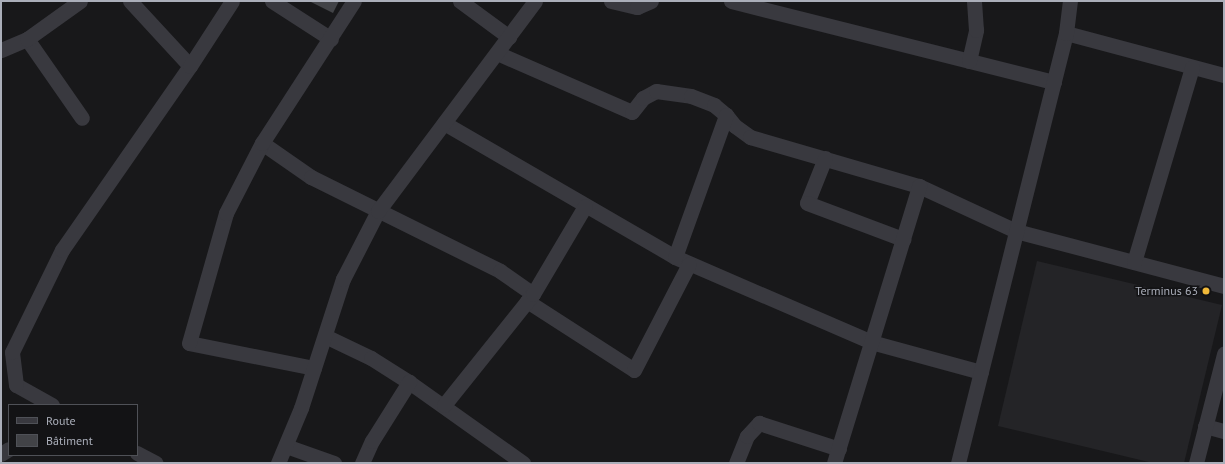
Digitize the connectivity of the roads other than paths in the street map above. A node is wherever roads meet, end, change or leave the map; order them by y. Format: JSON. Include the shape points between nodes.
{"nodes":[{"id":1,"x":80,"y":1,"type":"edge"},
{"id":2,"x":130,"y":1,"type":"edge"},
{"id":3,"x":232,"y":1,"type":"edge"},
{"id":4,"x":272,"y":1,"type":"edge"},
{"id":5,"x":354,"y":1,"type":"edge"},
{"id":6,"x":460,"y":1,"type":"edge"},
{"id":7,"x":535,"y":1,"type":"edge"},
{"id":8,"x":611,"y":1,"type":"edge"},
{"id":9,"x":651,"y":1,"type":"edge"},
{"id":10,"x":731,"y":1,"type":"edge"},
{"id":11,"x":974,"y":1,"type":"edge"},
{"id":12,"x":1070,"y":1,"type":"edge"},
{"id":13,"x":776,"y":6,"type":"edge"},
{"id":14,"x":1066,"y":33,"type":"junction"},
{"id":15,"x":508,"y":37,"type":"junction"},
{"id":16,"x":28,"y":38,"type":"junction"},
{"id":17,"x":331,"y":39,"type":"junction"},
{"id":18,"x":1,"y":50,"type":"edge"},
{"id":19,"x":496,"y":53,"type":"junction"},
{"id":20,"x":969,"y":61,"type":"junction"},
{"id":21,"x":190,"y":66,"type":"junction"},
{"id":22,"x":1192,"y":67,"type":"junction"},
{"id":23,"x":1224,"y":75,"type":"edge"},
{"id":24,"x":1054,"y":82,"type":"junction"},
{"id":25,"x":726,"y":115,"type":"junction"},
{"id":26,"x":82,"y":118,"type":"dead end"},
{"id":27,"x":444,"y":123,"type":"junction"},
{"id":28,"x":262,"y":143,"type":"junction"},
{"id":29,"x":825,"y":158,"type":"junction"},
{"id":30,"x":919,"y":186,"type":"junction"},
{"id":31,"x":585,"y":206,"type":"junction"},
{"id":32,"x":378,"y":212,"type":"junction"},
{"id":33,"x":1016,"y":231,"type":"junction"},
{"id":34,"x":903,"y":239,"type":"junction"},
{"id":35,"x":675,"y":257,"type":"junction"},
{"id":36,"x":1134,"y":262,"type":"junction"},
{"id":37,"x":689,"y":264,"type":"junction"},
{"id":38,"x":1224,"y":286,"type":"edge"},
{"id":39,"x":530,"y":298,"type":"junction"},
{"id":40,"x":325,"y":336,"type":"junction"},
{"id":41,"x":871,"y":342,"type":"junction"},
{"id":42,"x":1224,"y":354,"type":"edge"},
{"id":43,"x":314,"y":368,"type":"junction"},
{"id":44,"x":981,"y":372,"type":"junction"},
{"id":45,"x":409,"y":382,"type":"junction"},
{"id":46,"x":50,"y":404,"type":"edge"},
{"id":47,"x":444,"y":405,"type":"junction"},
{"id":48,"x":1205,"y":426,"type":"junction"},
{"id":49,"x":1224,"y":431,"type":"edge"},
{"id":50,"x":286,"y":446,"type":"junction"},
{"id":51,"x":836,"y":456,"type":"edge"},
{"id":52,"x":138,"y":457,"type":"edge"},
{"id":53,"x":331,"y":462,"type":"edge"},
{"id":54,"x":156,"y":463,"type":"edge"},
{"id":55,"x":278,"y":463,"type":"edge"},
{"id":56,"x":362,"y":463,"type":"edge"},
{"id":57,"x":523,"y":463,"type":"edge"},
{"id":58,"x":736,"y":463,"type":"edge"},
{"id":59,"x":958,"y":463,"type":"edge"},
{"id":60,"x":1196,"y":463,"type":"edge"}],
"edges":[{"from":1,"to":16,"type":"street"},
{"from":2,"to":21,"type":"street"},
{"from":3,"to":21,"type":"street"},
{"from":4,"to":17,"type":"street"},
{"from":5,"to":17,"type":"street"},
{"from":6,"to":15,"type":"street"},
{"from":7,"to":15,"type":"street"},
{"from":8,"to":9,"type":"street","via":[[637,8]]},
{"from":10,"to":13,"type":"street"},
{"from":11,"to":20,"type":"street","via":[[976,30]]},
{"from":12,"to":14,"type":"street"},
{"from":13,"to":20,"type":"street"},
{"from":14,"to":22,"type":"street"},
{"from":14,"to":24,"type":"street"},
{"from":15,"to":19,"type":"street"},
{"from":16,"to":18,"type":"street"},
{"from":16,"to":26,"type":"street"},
{"from":17,"to":28,"type":"street"},
{"from":19,"to":25,"type":"street","via":[[632,112],[643,98],[656,91],[691,96],[714,105]]},
{"from":19,"to":27,"type":"street"},
{"from":20,"to":24,"type":"street"},
{"from":21,"to":46,"type":"street","via":[[62,250],[12,352],[16,385]]},
{"from":22,"to":23,"type":"street"},
{"from":22,"to":36,"type":"street"},
{"from":24,"to":33,"type":"street"},
{"from":25,"to":29,"type":"street","via":[[735,126],[750,137]]},
{"from":25,"to":35,"type":"street"},
{"from":27,"to":31,"type":"street"},
{"from":27,"to":32,"type":"street"},
{"from":28,"to":32,"type":"street","via":[[311,177]]},
{"from":28,"to":43,"type":"street","via":[[226,213],[189,343]]},
{"from":29,"to":30,"type":"street"},
{"from":29,"to":34,"type":"street","via":[[807,203]]},
{"from":30,"to":33,"type":"street"},
{"from":30,"to":34,"type":"street"},
{"from":31,"to":35,"type":"street"},
{"from":31,"to":39,"type":"street"},
{"from":32,"to":39,"type":"street","via":[[500,271]]},
{"from":32,"to":40,"type":"street","via":[[343,279]]},
{"from":33,"to":36,"type":"street"},
{"from":33,"to":44,"type":"street"},
{"from":34,"to":41,"type":"street"},
{"from":35,"to":37,"type":"street"},
{"from":36,"to":38,"type":"street"},
{"from":37,"to":39,"type":"street","via":[[634,370]]},
{"from":37,"to":41,"type":"street"},
{"from":39,"to":47,"type":"street"},
{"from":40,"to":43,"type":"street"},
{"from":40,"to":45,"type":"street","via":[[371,358]]},
{"from":41,"to":44,"type":"street"},
{"from":41,"to":51,"type":"street"},
{"from":42,"to":48,"type":"street"},
{"from":43,"to":50,"type":"street"},
{"from":44,"to":59,"type":"street"},
{"from":45,"to":47,"type":"street"},
{"from":45,"to":56,"type":"street","via":[[372,441]]},
{"from":47,"to":57,"type":"street"},
{"from":48,"to":49,"type":"street"},
{"from":48,"to":60,"type":"street"},
{"from":50,"to":53,"type":"street"},
{"from":50,"to":55,"type":"street"},
{"from":51,"to":58,"type":"street","via":[[759,423],[747,436]]},
{"from":52,"to":54,"type":"street"}]}
